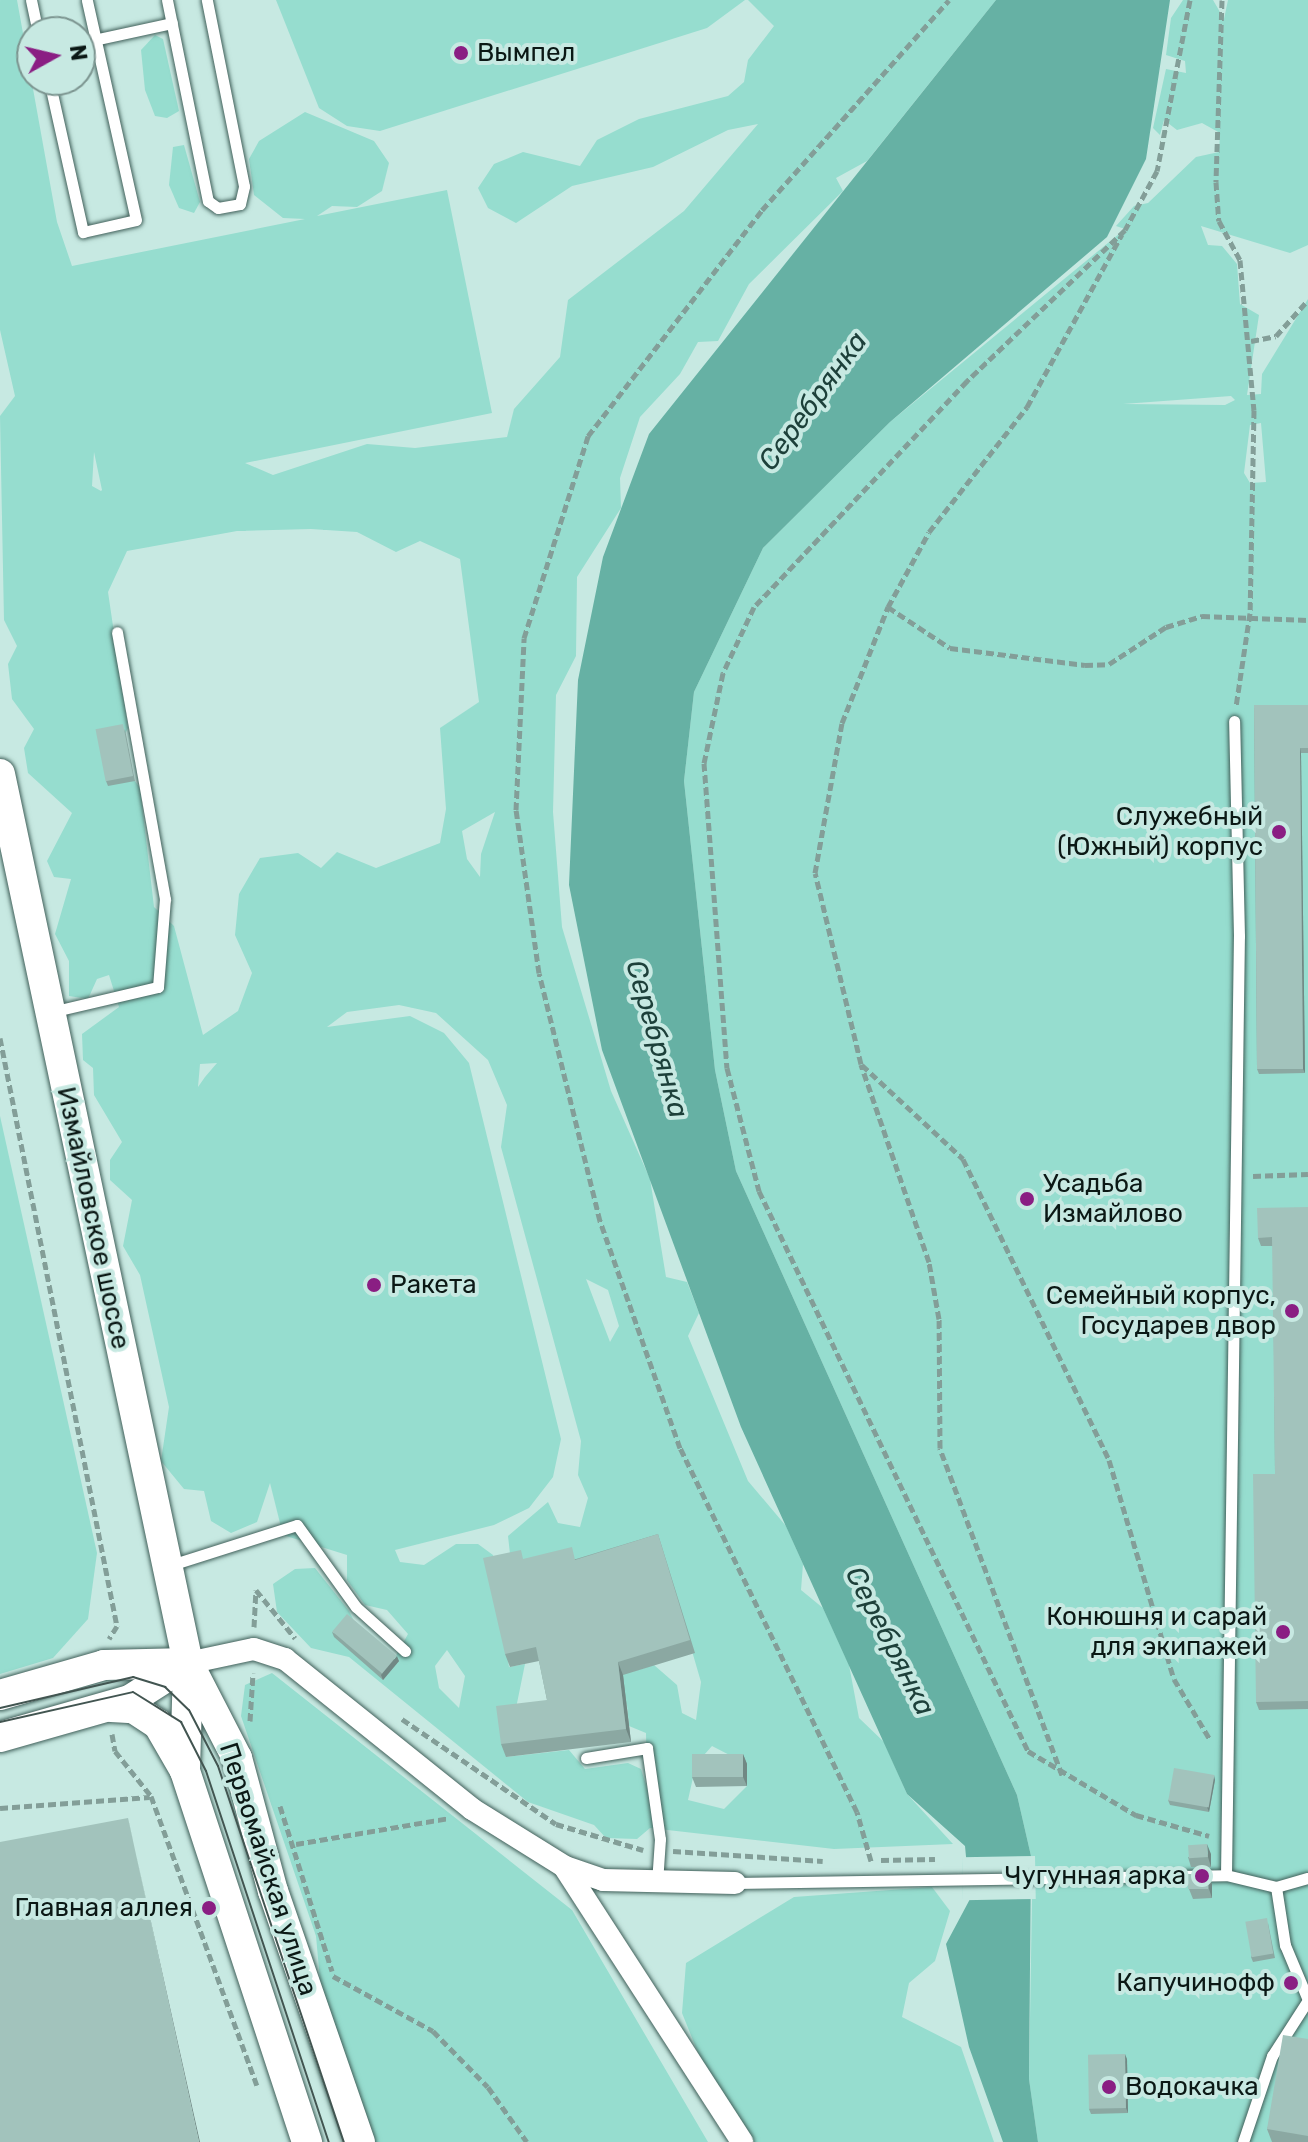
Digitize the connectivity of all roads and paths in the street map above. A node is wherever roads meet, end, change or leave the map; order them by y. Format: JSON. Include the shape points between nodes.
{"nodes":[{"id":1,"x":167,"y":0,"type":"edge"},
{"id":2,"x":207,"y":0,"type":"edge"},
{"id":3,"x":949,"y":0,"type":"edge"},
{"id":4,"x":1190,"y":0,"type":"edge"},
{"id":5,"x":1222,"y":0,"type":"edge"},
{"id":6,"x":172,"y":23,"type":"junction"},
{"id":7,"x":96,"y":40,"type":"joint"},
{"id":8,"x":53,"y":96,"type":"edge"},
{"id":9,"x":1125,"y":230,"type":"junction"},
{"id":10,"x":1308,"y":300,"type":"edge"},
{"id":11,"x":1251,"y":341,"type":"junction"},
{"id":12,"x":888,"y":607,"type":"junction"},
{"id":13,"x":1250,"y":613,"type":"junction"},
{"id":14,"x":1308,"y":620,"type":"edge"},
{"id":15,"x":117,"y":632,"type":"dead end"},
{"id":16,"x":1234,"y":721,"type":"joint"},
{"id":17,"x":0,"y":774,"type":"edge"},
{"id":18,"x":50,"y":1012,"type":"junction"},
{"id":19,"x":0,"y":1038,"type":"edge"},
{"id":20,"x":861,"y":1064,"type":"junction"},
{"id":21,"x":1308,"y":1174,"type":"edge"},
{"id":22,"x":1236,"y":1176,"type":"junction"},
{"id":23,"x":166,"y":1566,"type":"junction"},
{"id":24,"x":256,"y":1590,"type":"dead end"},
{"id":25,"x":117,"y":1626,"type":"dead end"},
{"id":26,"x":305,"y":1646,"type":"dead end"},
{"id":27,"x":405,"y":1651,"type":"dead end"},
{"id":28,"x":188,"y":1663,"type":"junction"},
{"id":29,"x":0,"y":1695,"type":"edge"},
{"id":30,"x":247,"y":1709,"type":"dead end"},
{"id":31,"x":390,"y":1711,"type":"dead end"},
{"id":32,"x":109,"y":1715,"type":"junction"},
{"id":33,"x":0,"y":1737,"type":"edge"},
{"id":34,"x":255,"y":1738,"type":"dead end"},
{"id":35,"x":586,"y":1758,"type":"dead end"},
{"id":36,"x":1227,"y":1767,"type":"junction"},
{"id":37,"x":185,"y":1771,"type":"junction"},
{"id":38,"x":1062,"y":1775,"type":"junction"},
{"id":39,"x":151,"y":1796,"type":"junction"},
{"id":40,"x":275,"y":1796,"type":"dead end"},
{"id":41,"x":0,"y":1808,"type":"edge"},
{"id":42,"x":478,"y":1813,"type":"junction"},
{"id":43,"x":1226,"y":1841,"type":"junction"},
{"id":44,"x":296,"y":1844,"type":"junction"},
{"id":45,"x":660,"y":1850,"type":"junction"},
{"id":46,"x":856,"y":1861,"type":"dead end"},
{"id":47,"x":871,"y":1861,"type":"junction"},
{"id":48,"x":840,"y":1862,"type":"dead end"},
{"id":49,"x":565,"y":1867,"type":"junction"},
{"id":50,"x":1226,"y":1875,"type":"junction"},
{"id":51,"x":1308,"y":1878,"type":"edge"},
{"id":52,"x":962,"y":1879,"type":"junction"},
{"id":53,"x":657,"y":1883,"type":"junction"},
{"id":54,"x":735,"y":1883,"type":"joint"},
{"id":55,"x":1276,"y":1887,"type":"junction"},
{"id":56,"x":333,"y":1976,"type":"junction"},
{"id":57,"x":338,"y":1991,"type":"dead end"},
{"id":58,"x":1308,"y":2000,"type":"edge"},
{"id":59,"x":262,"y":2099,"type":"dead end"},
{"id":60,"x":307,"y":2142,"type":"edge"},
{"id":61,"x":360,"y":2142,"type":"edge"},
{"id":62,"x":527,"y":2142,"type":"edge"},
{"id":63,"x":742,"y":2142,"type":"edge"},
{"id":64,"x":1243,"y":2142,"type":"edge"}],
"edges":[{"from":1,"to":6,"type":"lane"},
{"from":2,"to":6,"type":"lane","via":[[244,186],[240,204],[208,201]]},
{"from":3,"to":47,"type":"path","via":[[762,210],[588,436],[524,638],[516,810],[539,973],[600,1221],[680,1448],[857,1812]]},
{"from":4,"to":9,"type":"path","via":[[1157,171]]},
{"from":5,"to":11,"type":"path","via":[[1218,208],[1240,260]]},
{"from":6,"to":7,"type":"lane"},
{"from":7,"to":8,"type":"lane","via":[[136,220],[83,232]]},
{"from":9,"to":12,"type":"path","via":[[1027,407],[929,532]]},
{"from":9,"to":38,"type":"path","via":[[967,381],[754,607],[723,673],[704,763],[727,1068],[759,1191],[1028,1751]]},
{"from":10,"to":11,"type":"path","via":[[1276,336]]},
{"from":11,"to":13,"type":"path"},
{"from":12,"to":13,"type":"path","via":[[950,648],[1085,665],[1138,652],[1166,627]]},
{"from":12,"to":20,"type":"path","via":[[842,723],[815,873]]},
{"from":13,"to":14,"type":"path"},
{"from":13,"to":16,"type":"path"},
{"from":15,"to":18,"type":"lane","via":[[165,899],[158,987]]},
{"from":16,"to":22,"type":"lane"},
{"from":17,"to":18,"type":"main road","name":"Измайловское шоссе"},
{"from":18,"to":23,"type":"main road","name":"Измайловское шоссе"},
{"from":19,"to":25,"type":"path"},
{"from":20,"to":36,"type":"path","via":[[963,1159],[1109,1460],[1174,1679]]},
{"from":20,"to":38,"type":"path","via":[[929,1262],[939,1319],[940,1448]]},
{"from":21,"to":22,"type":"path"},
{"from":22,"to":36,"type":"lane"},
{"from":23,"to":27,"type":"lane","via":[[297,1525],[356,1607]]},
{"from":23,"to":28,"type":"main road","name":"Измайловское шоссе"},
{"from":24,"to":26,"type":"path"},
{"from":28,"to":29,"type":"main road","via":[[104,1665]]},
{"from":28,"to":32,"type":"main road"},
{"from":28,"to":37,"type":"main road","name":"Первомайская улица"},
{"from":28,"to":42,"type":"street","via":[[271,1652]]},
{"from":28,"to":61,"type":"main road","name":"Первомайская улица","via":[[237,1758],[273,1891]]},
{"from":30,"to":34,"type":"path"},
{"from":31,"to":45,"type":"path","via":[[556,1824]]},
{"from":32,"to":33,"type":"main road"},
{"from":32,"to":37,"type":"main road","via":[[133,1708],[158,1724]]},
{"from":32,"to":39,"type":"path","via":[[115,1751]]},
{"from":35,"to":45,"type":"lane","via":[[647,1748]]},
{"from":36,"to":43,"type":"lane"},
{"from":37,"to":60,"type":"main road","name":"Первомайская улица"},
{"from":38,"to":43,"type":"path","via":[[1136,1815]]},
{"from":39,"to":41,"type":"path"},
{"from":39,"to":59,"type":"path"},
{"from":40,"to":44,"type":"path"},
{"from":42,"to":44,"type":"path"},
{"from":42,"to":49,"type":"street"},
{"from":43,"to":50,"type":"lane"},
{"from":44,"to":56,"type":"path"},
{"from":45,"to":48,"type":"path"},
{"from":45,"to":53,"type":"lane"},
{"from":46,"to":47,"type":"path"},
{"from":47,"to":52,"type":"path","via":[[941,1859]]},
{"from":49,"to":53,"type":"street","via":[[603,1880]]},
{"from":49,"to":63,"type":"street"},
{"from":50,"to":52,"type":"lane"},
{"from":50,"to":55,"type":"lane"},
{"from":51,"to":55,"type":"lane"},
{"from":52,"to":54,"type":"lane"},
{"from":53,"to":54,"type":"street"},
{"from":55,"to":58,"type":"lane","via":[[1285,1945]]},
{"from":56,"to":57,"type":"path"},
{"from":56,"to":62,"type":"path","via":[[433,2031],[488,2087]]},
{"from":58,"to":64,"type":"lane","via":[[1272,2056]]}]}
